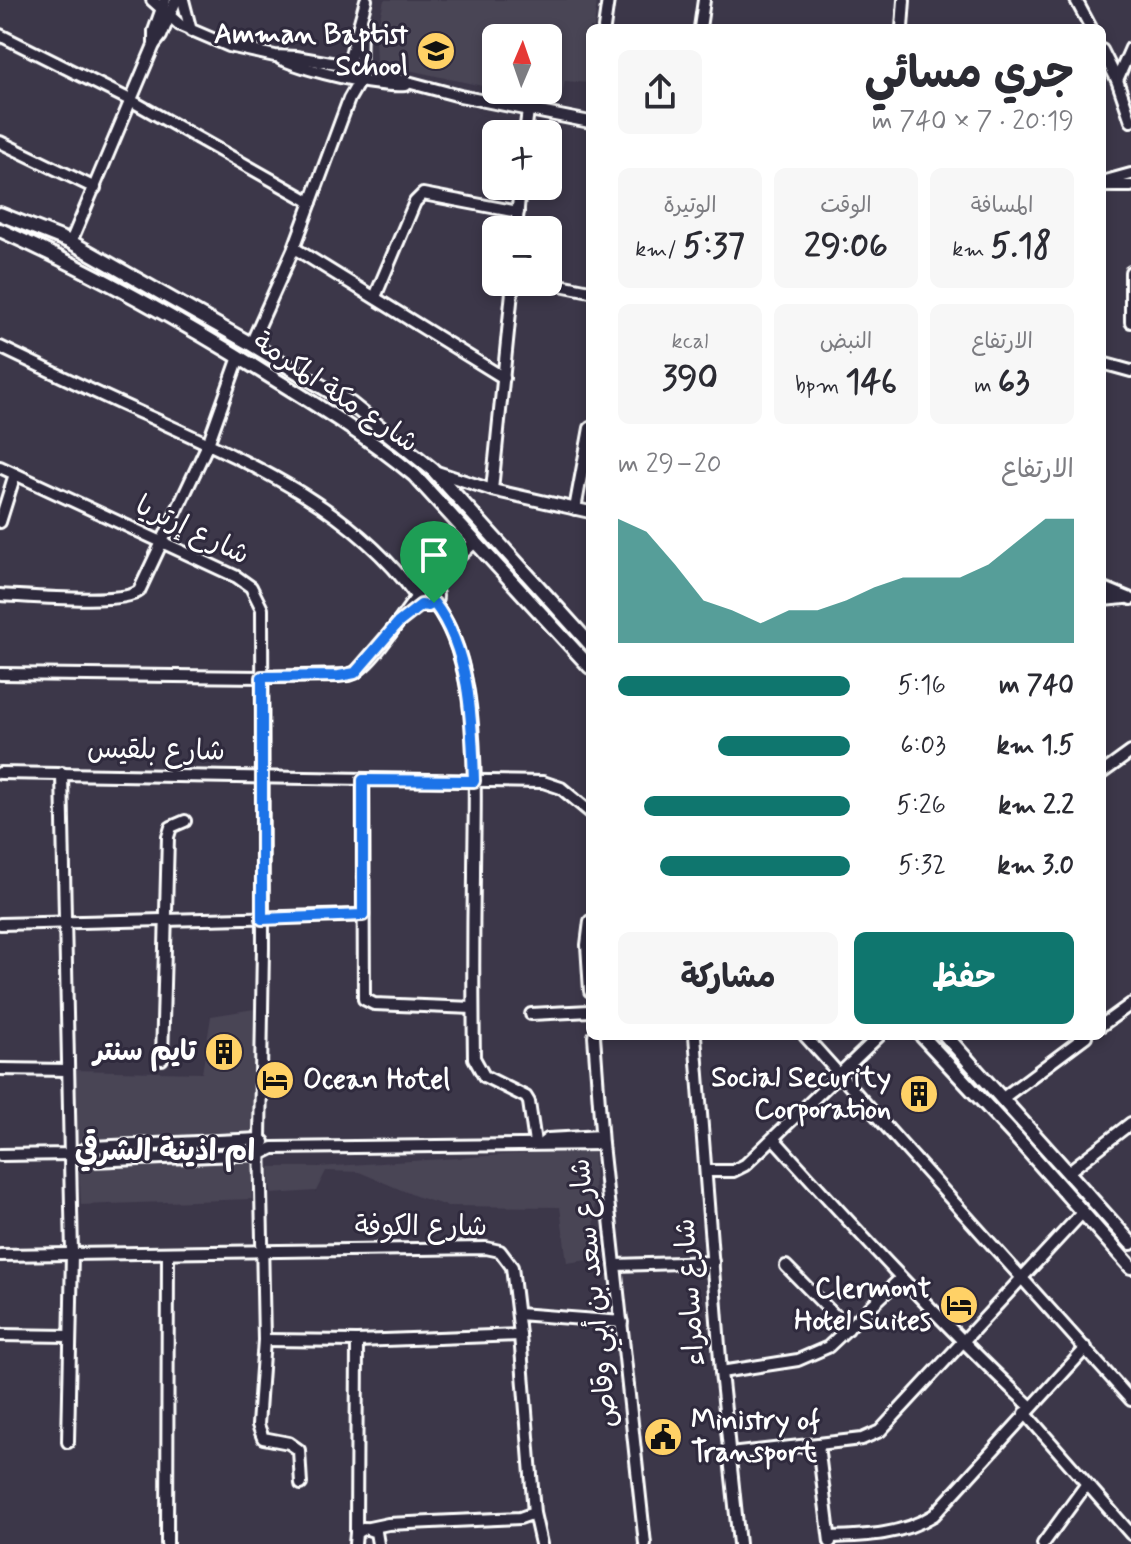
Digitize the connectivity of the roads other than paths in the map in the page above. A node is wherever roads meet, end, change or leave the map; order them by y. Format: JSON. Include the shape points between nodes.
{"nodes":[{"id":1,"x":152,"y":0,"type":"edge"},
{"id":2,"x":176,"y":0,"type":"edge"},
{"id":3,"x":183,"y":0,"type":"edge"},
{"id":4,"x":366,"y":0,"type":"edge"},
{"id":5,"x":608,"y":0,"type":"edge"},
{"id":6,"x":704,"y":0,"type":"edge"},
{"id":7,"x":904,"y":0,"type":"edge"},
{"id":8,"x":1076,"y":0,"type":"edge"},
{"id":9,"x":166,"y":9,"type":"edge"},
{"id":10,"x":361,"y":20,"type":"junction"},
{"id":11,"x":605,"y":24,"type":"edge"},
{"id":12,"x":701,"y":24,"type":"edge"},
{"id":13,"x":902,"y":24,"type":"edge"},
{"id":14,"x":1089,"y":24,"type":"edge"},
{"id":15,"x":191,"y":31,"type":"junction"},
{"id":16,"x":0,"y":35,"type":"edge"},
{"id":17,"x":1131,"y":48,"type":"edge"},
{"id":18,"x":1106,"y":58,"type":"edge"},
{"id":19,"x":347,"y":71,"type":"junction"},
{"id":20,"x":1131,"y":71,"type":"edge"},
{"id":21,"x":360,"y":74,"type":"junction"},
{"id":22,"x":1117,"y":80,"type":"junction"},
{"id":23,"x":349,"y":99,"type":"junction"},
{"id":24,"x":132,"y":101,"type":"junction"},
{"id":25,"x":528,"y":110,"type":"junction"},
{"id":26,"x":527,"y":120,"type":"edge"},
{"id":27,"x":586,"y":121,"type":"edge"},
{"id":28,"x":1131,"y":121,"type":"edge"},
{"id":29,"x":0,"y":142,"type":"edge"},
{"id":30,"x":1131,"y":162,"type":"edge"},
{"id":31,"x":1130,"y":178,"type":"edge"},
{"id":32,"x":1106,"y":183,"type":"edge"},
{"id":33,"x":95,"y":188,"type":"junction"},
{"id":34,"x":519,"y":200,"type":"edge"},
{"id":35,"x":311,"y":202,"type":"junction"},
{"id":36,"x":518,"y":212,"type":"junction"},
{"id":37,"x":0,"y":214,"type":"edge"},
{"id":38,"x":518,"y":216,"type":"edge"},
{"id":39,"x":0,"y":230,"type":"edge"},
{"id":40,"x":71,"y":242,"type":"junction"},
{"id":41,"x":294,"y":248,"type":"junction"},
{"id":42,"x":1131,"y":272,"type":"edge"},
{"id":43,"x":562,"y":285,"type":"edge"},
{"id":44,"x":586,"y":290,"type":"edge"},
{"id":45,"x":512,"y":296,"type":"edge"},
{"id":46,"x":375,"y":297,"type":"junction"},
{"id":47,"x":1131,"y":322,"type":"edge"},
{"id":48,"x":251,"y":344,"type":"junction"},
{"id":49,"x":0,"y":347,"type":"edge"},
{"id":50,"x":239,"y":357,"type":"junction"},
{"id":51,"x":1106,"y":364,"type":"edge"},
{"id":52,"x":1131,"y":371,"type":"edge"},
{"id":53,"x":504,"y":378,"type":"junction"},
{"id":54,"x":208,"y":444,"type":"junction"},
{"id":55,"x":586,"y":450,"type":"edge"},
{"id":56,"x":0,"y":467,"type":"edge"},
{"id":57,"x":433,"y":470,"type":"junction"},
{"id":58,"x":15,"y":474,"type":"junction"},
{"id":59,"x":492,"y":490,"type":"junction"},
{"id":60,"x":575,"y":509,"type":"junction"},
{"id":61,"x":586,"y":511,"type":"edge"},
{"id":62,"x":0,"y":522,"type":"edge"},
{"id":63,"x":162,"y":541,"type":"junction"},
{"id":64,"x":476,"y":541,"type":"junction"},
{"id":65,"x":1106,"y":589,"type":"edge"},
{"id":66,"x":0,"y":595,"type":"edge"},
{"id":67,"x":425,"y":595,"type":"junction"},
{"id":68,"x":1106,"y":600,"type":"edge"},
{"id":69,"x":1130,"y":600,"type":"edge"},
{"id":70,"x":586,"y":640,"type":"edge"},
{"id":71,"x":586,"y":663,"type":"edge"},
{"id":72,"x":0,"y":674,"type":"edge"},
{"id":73,"x":262,"y":677,"type":"junction"},
{"id":74,"x":1131,"y":752,"type":"edge"},
{"id":75,"x":1106,"y":770,"type":"edge"},
{"id":76,"x":0,"y":773,"type":"edge"},
{"id":77,"x":62,"y":773,"type":"junction"},
{"id":78,"x":261,"y":776,"type":"junction"},
{"id":79,"x":363,"y":780,"type":"junction"},
{"id":80,"x":474,"y":781,"type":"junction"},
{"id":81,"x":586,"y":808,"type":"edge"},
{"id":82,"x":185,"y":821,"type":"dead end"},
{"id":83,"x":363,"y":915,"type":"junction"},
{"id":84,"x":262,"y":919,"type":"junction"},
{"id":85,"x":164,"y":921,"type":"junction"},
{"id":86,"x":64,"y":923,"type":"junction"},
{"id":87,"x":0,"y":924,"type":"edge"},
{"id":88,"x":1131,"y":1004,"type":"edge"},
{"id":89,"x":473,"y":1008,"type":"junction"},
{"id":90,"x":586,"y":1011,"type":"edge"},
{"id":91,"x":531,"y":1014,"type":"dead end"},
{"id":92,"x":1106,"y":1022,"type":"edge"},
{"id":93,"x":594,"y":1040,"type":"edge"},
{"id":94,"x":695,"y":1040,"type":"edge"},
{"id":95,"x":809,"y":1040,"type":"edge"},
{"id":96,"x":875,"y":1040,"type":"edge"},
{"id":97,"x":926,"y":1040,"type":"edge"},
{"id":98,"x":950,"y":1040,"type":"edge"},
{"id":99,"x":1081,"y":1040,"type":"edge"},
{"id":100,"x":162,"y":1059,"type":"dead end"},
{"id":101,"x":0,"y":1069,"type":"edge"},
{"id":102,"x":67,"y":1070,"type":"junction"},
{"id":103,"x":840,"y":1075,"type":"junction"},
{"id":104,"x":1003,"y":1098,"type":"junction"},
{"id":105,"x":1131,"y":1123,"type":"edge"},
{"id":106,"x":260,"y":1139,"type":"junction"},
{"id":107,"x":774,"y":1139,"type":"junction"},
{"id":108,"x":602,"y":1140,"type":"junction"},
{"id":109,"x":539,"y":1143,"type":"junction"},
{"id":110,"x":273,"y":1148,"type":"junction"},
{"id":111,"x":70,"y":1154,"type":"junction"},
{"id":112,"x":261,"y":1154,"type":"junction"},
{"id":113,"x":0,"y":1155,"type":"edge"},
{"id":114,"x":706,"y":1171,"type":"junction"},
{"id":115,"x":1068,"y":1172,"type":"junction"},
{"id":116,"x":1082,"y":1213,"type":"junction"},
{"id":117,"x":1131,"y":1243,"type":"edge"},
{"id":118,"x":262,"y":1252,"type":"junction"},
{"id":119,"x":168,"y":1253,"type":"junction"},
{"id":120,"x":72,"y":1254,"type":"junction"},
{"id":121,"x":0,"y":1255,"type":"edge"},
{"id":122,"x":713,"y":1262,"type":"junction"},
{"id":123,"x":616,"y":1265,"type":"junction"},
{"id":124,"x":786,"y":1266,"type":"dead end"},
{"id":125,"x":1131,"y":1267,"type":"edge"},
{"id":126,"x":1022,"y":1277,"type":"junction"},
{"id":127,"x":900,"y":1279,"type":"junction"},
{"id":128,"x":518,"y":1314,"type":"junction"},
{"id":129,"x":622,"y":1322,"type":"junction"},
{"id":130,"x":848,"y":1329,"type":"junction"},
{"id":131,"x":0,"y":1335,"type":"edge"},
{"id":132,"x":520,"y":1335,"type":"junction"},
{"id":133,"x":70,"y":1336,"type":"junction"},
{"id":134,"x":264,"y":1340,"type":"junction"},
{"id":135,"x":357,"y":1341,"type":"junction"},
{"id":136,"x":961,"y":1342,"type":"junction"},
{"id":137,"x":1086,"y":1348,"type":"junction"},
{"id":138,"x":721,"y":1372,"type":"junction"},
{"id":139,"x":1131,"y":1400,"type":"edge"},
{"id":140,"x":1028,"y":1410,"type":"junction"},
{"id":141,"x":68,"y":1442,"type":"dead end"},
{"id":142,"x":818,"y":1445,"type":"junction"},
{"id":143,"x":730,"y":1454,"type":"junction"},
{"id":144,"x":301,"y":1484,"type":"dead end"},
{"id":145,"x":1086,"y":1485,"type":"junction"},
{"id":146,"x":356,"y":1505,"type":"junction"},
{"id":147,"x":534,"y":1513,"type":"junction"},
{"id":148,"x":413,"y":1524,"type":"junction"},
{"id":149,"x":368,"y":1528,"type":"junction"},
{"id":150,"x":1131,"y":1534,"type":"edge"},
{"id":151,"x":352,"y":1540,"type":"edge"},
{"id":152,"x":378,"y":1541,"type":"edge"},
{"id":153,"x":830,"y":1541,"type":"edge"},
{"id":154,"x":167,"y":1544,"type":"edge"},
{"id":155,"x":541,"y":1544,"type":"edge"},
{"id":156,"x":645,"y":1544,"type":"edge"},
{"id":157,"x":739,"y":1544,"type":"edge"},
{"id":158,"x":1043,"y":1544,"type":"edge"}],
"edges":[{"from":1,"to":9,"type":"street"},
{"from":2,"to":9,"type":"street"},
{"from":3,"to":15,"type":"street"},
{"from":4,"to":10,"type":"street"},
{"from":5,"to":11,"type":"street"},
{"from":6,"to":12,"type":"street"},
{"from":7,"to":13,"type":"street"},
{"from":8,"to":14,"type":"street"},
{"from":9,"to":15,"type":"street"},
{"from":9,"to":24,"type":"street"},
{"from":10,"to":19,"type":"street"},
{"from":10,"to":21,"type":"street"},
{"from":15,"to":19,"type":"street","via":[[294,64]]},
{"from":16,"to":24,"type":"street"},
{"from":17,"to":22,"type":"street"},
{"from":18,"to":22,"type":"street"},
{"from":19,"to":21,"type":"street"},
{"from":19,"to":23,"type":"street"},
{"from":20,"to":22,"type":"street"},
{"from":21,"to":23,"type":"street"},
{"from":21,"to":25,"type":"street"},
{"from":22,"to":28,"type":"street"},
{"from":23,"to":35,"type":"street"},
{"from":24,"to":33,"type":"street"},
{"from":24,"to":35,"type":"street"},
{"from":25,"to":26,"type":"street"},
{"from":25,"to":27,"type":"street"},
{"from":29,"to":33,"type":"street"},
{"from":30,"to":31,"type":"street"},
{"from":31,"to":32,"type":"street"},
{"from":33,"to":40,"type":"street"},
{"from":34,"to":36,"type":"street"},
{"from":35,"to":41,"type":"street"},
{"from":36,"to":38,"type":"street"},
{"from":36,"to":46,"type":"street","via":[[423,194]]},
{"from":37,"to":40,"type":"main road","name":"شارع مكة المكرمة"},
{"from":39,"to":50,"type":"main road","name":"شارع مكة المكرمة","via":[[84,269]]},
{"from":40,"to":48,"type":"main road","name":"شارع مكة المكرمة"},
{"from":41,"to":46,"type":"street"},
{"from":41,"to":48,"type":"street"},
{"from":42,"to":47,"type":"street"},
{"from":43,"to":44,"type":"street"},
{"from":45,"to":53,"type":"street"},
{"from":46,"to":53,"type":"street"},
{"from":48,"to":57,"type":"main road","name":"شارع مكة المكرمة","via":[[351,404]]},
{"from":49,"to":54,"type":"street"},
{"from":50,"to":54,"type":"street"},
{"from":50,"to":64,"type":"main road","name":"شارع مكة المكرمة","via":[[397,461]]},
{"from":51,"to":52,"type":"street"},
{"from":53,"to":59,"type":"street"},
{"from":54,"to":63,"type":"street"},
{"from":54,"to":67,"type":"street","via":[[257,466],[326,509]]},
{"from":55,"to":60,"type":"street"},
{"from":56,"to":58,"type":"street","name":"شارع إرتريا"},
{"from":57,"to":59,"type":"street"},
{"from":57,"to":70,"type":"main road","name":"شارع مكة المكرمة"},
{"from":58,"to":62,"type":"street"},
{"from":58,"to":63,"type":"street","name":"شارع إرتريا"},
{"from":59,"to":60,"type":"street"},
{"from":60,"to":61,"type":"street"},
{"from":63,"to":66,"type":"street","via":[[134,595]]},
{"from":63,"to":73,"type":"street","name":"شارع إرتريا","via":[[251,587],[262,609]]},
{"from":64,"to":67,"type":"street"},
{"from":64,"to":71,"type":"main road","name":"شارع مكة المكرمة"},
{"from":65,"to":69,"type":"street"},
{"from":67,"to":73,"type":"street","via":[[355,673]]},
{"from":67,"to":80,"type":"street","via":[[450,629],[466,683]]},
{"from":68,"to":69,"type":"street"},
{"from":72,"to":73,"type":"street"},
{"from":73,"to":78,"type":"street","name":"شارع إرتريا"},
{"from":74,"to":75,"type":"street"},
{"from":76,"to":77,"type":"street","name":"شارع بلقيس"},
{"from":77,"to":78,"type":"street","name":"شارع بلقيس"},
{"from":77,"to":86,"type":"street"},
{"from":78,"to":79,"type":"street","name":"شارع بلقيس"},
{"from":78,"to":84,"type":"street","name":"شارع إرتريا"},
{"from":79,"to":80,"type":"street","name":"شارع بلقيس"},
{"from":79,"to":83,"type":"street"},
{"from":80,"to":81,"type":"street","name":"شارع بلقيس","via":[[547,783]]},
{"from":80,"to":89,"type":"street"},
{"from":82,"to":85,"type":"street","via":[[169,831]]},
{"from":83,"to":84,"type":"street"},
{"from":83,"to":89,"type":"street","via":[[368,1003]]},
{"from":84,"to":85,"type":"street"},
{"from":84,"to":106,"type":"street","name":"شارع إرتريا"},
{"from":85,"to":86,"type":"street"},
{"from":85,"to":100,"type":"street"},
{"from":86,"to":87,"type":"street"},
{"from":86,"to":102,"type":"street"},
{"from":88,"to":92,"type":"street"},
{"from":89,"to":109,"type":"street","via":[[477,1068],[526,1097]]},
{"from":90,"to":91,"type":"street"},
{"from":93,"to":108,"type":"street","name":"شارع سعد بن أبي وقاص"},
{"from":94,"to":114,"type":"street","name":"شارع سامراء"},
{"from":95,"to":103,"type":"street"},
{"from":96,"to":103,"type":"street"},
{"from":97,"to":116,"type":"main road"},
{"from":98,"to":104,"type":"main road"},
{"from":99,"to":104,"type":"street"},
{"from":101,"to":102,"type":"street"},
{"from":102,"to":111,"type":"street"},
{"from":103,"to":107,"type":"street"},
{"from":103,"to":126,"type":"street"},
{"from":104,"to":115,"type":"main road"},
{"from":105,"to":115,"type":"street"},
{"from":106,"to":110,"type":"street"},
{"from":106,"to":111,"type":"street","via":[[92,1147]]},
{"from":106,"to":112,"type":"street","name":"شارع إرتريا"},
{"from":107,"to":114,"type":"street","via":[[739,1169]]},
{"from":107,"to":127,"type":"street"},
{"from":108,"to":109,"type":"street"},
{"from":108,"to":123,"type":"street","name":"شارع سعد بن أبي وقاص"},
{"from":109,"to":110,"type":"street"},
{"from":110,"to":112,"type":"street"},
{"from":111,"to":112,"type":"street","via":[[91,1161]]},
{"from":111,"to":113,"type":"street"},
{"from":111,"to":120,"type":"street"},
{"from":112,"to":118,"type":"street","name":"شارع إرتريا"},
{"from":114,"to":122,"type":"street","name":"شارع سامراء"},
{"from":115,"to":117,"type":"main road"},
{"from":116,"to":125,"type":"main road"},
{"from":116,"to":126,"type":"street"},
{"from":118,"to":119,"type":"street","name":"شارع الكوفة"},
{"from":118,"to":128,"type":"street","name":"شارع الكوفة","via":[[494,1249],[510,1261]]},
{"from":118,"to":134,"type":"street","name":"شارع إرتريا"},
{"from":119,"to":120,"type":"street","name":"شارع الكوفة"},
{"from":119,"to":154,"type":"street"},
{"from":120,"to":121,"type":"street","name":"شارع الكوفة"},
{"from":120,"to":133,"type":"street"},
{"from":122,"to":123,"type":"street"},
{"from":122,"to":138,"type":"street","name":"شارع سامراء"},
{"from":123,"to":129,"type":"street","name":"شارع سعد بن أبي وقاص"},
{"from":124,"to":130,"type":"street"},
{"from":126,"to":136,"type":"street"},
{"from":126,"to":137,"type":"street"},
{"from":127,"to":130,"type":"street"},
{"from":127,"to":136,"type":"street"},
{"from":128,"to":129,"type":"street"},
{"from":128,"to":132,"type":"street","name":"شارع الكوفة"},
{"from":129,"to":156,"type":"street","name":"شارع سعد بن أبي وقاص"},
{"from":130,"to":138,"type":"street","via":[[828,1347],[798,1360]]},
{"from":131,"to":133,"type":"street"},
{"from":132,"to":135,"type":"street"},
{"from":132,"to":147,"type":"street","name":"شارع الكوفة"},
{"from":133,"to":141,"type":"street"},
{"from":134,"to":135,"type":"street"},
{"from":134,"to":144,"type":"street","name":"شارع إرتريا","via":[[260,1435],[295,1445]]},
{"from":135,"to":146,"type":"street"},
{"from":136,"to":140,"type":"street"},
{"from":136,"to":142,"type":"street","via":[[880,1431]]},
{"from":137,"to":139,"type":"street"},
{"from":137,"to":140,"type":"street"},
{"from":138,"to":143,"type":"street","name":"شارع سامراء"},
{"from":140,"to":145,"type":"street"},
{"from":140,"to":153,"type":"street","via":[[934,1515],[919,1524]]},
{"from":142,"to":143,"type":"street"},
{"from":142,"to":153,"type":"street"},
{"from":143,"to":157,"type":"street","name":"شارع سامراء"},
{"from":145,"to":150,"type":"street"},
{"from":145,"to":158,"type":"street"},
{"from":146,"to":149,"type":"street"},
{"from":146,"to":151,"type":"street"},
{"from":147,"to":148,"type":"street"},
{"from":147,"to":155,"type":"street","name":"شارع الكوفة"},
{"from":148,"to":149,"type":"street"},
{"from":148,"to":152,"type":"street"},
{"from":149,"to":151,"type":"street"},
{"from":149,"to":152,"type":"street"}]}
